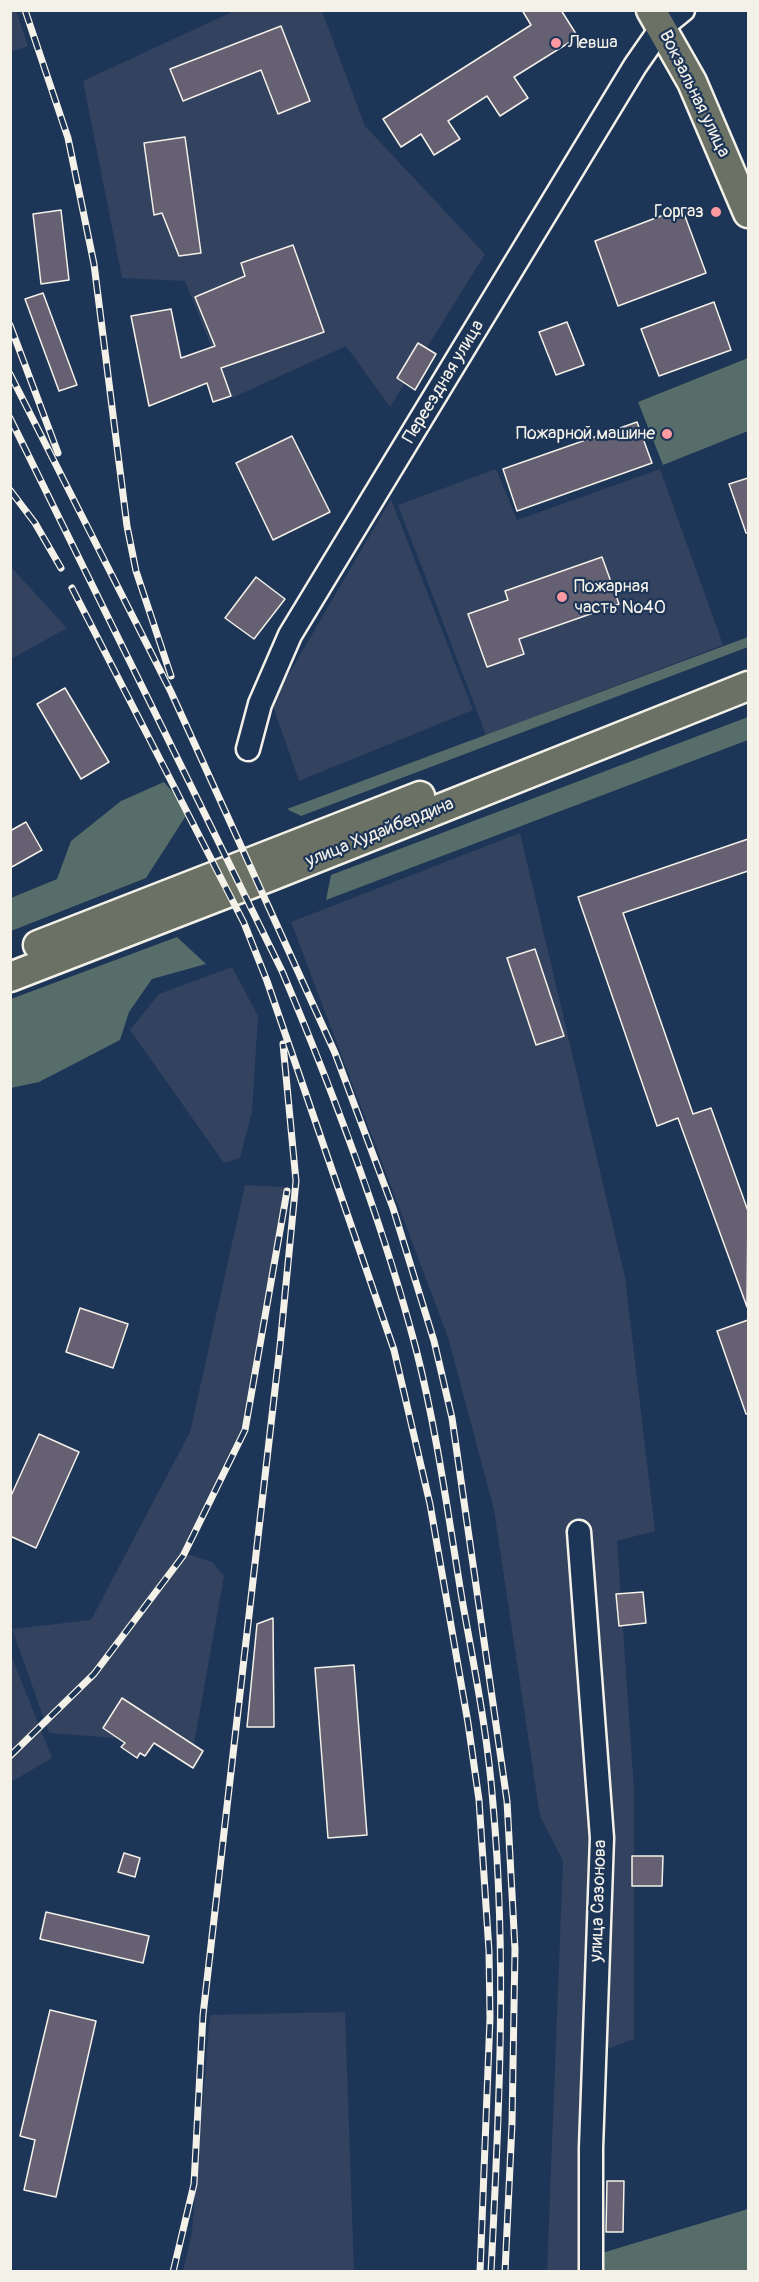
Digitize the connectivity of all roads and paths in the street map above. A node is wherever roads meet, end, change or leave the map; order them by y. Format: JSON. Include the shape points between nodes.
{"nodes":[{"id":1,"x":666,"y":16,"type":"edge"},
{"id":2,"x":748,"y":213,"type":"edge"},
{"id":3,"x":748,"y":667,"type":"edge"},
{"id":4,"x":748,"y":686,"type":"edge"},
{"id":5,"x":248,"y":749,"type":"dead end"},
{"id":6,"x":10,"y":956,"type":"edge"},
{"id":7,"x":10,"y":977,"type":"edge"},
{"id":8,"x":579,"y":1532,"type":"dead end"},
{"id":9,"x":591,"y":2271,"type":"edge"}],
"edges":[{"from":1,"to":2,"type":"main road","name":"Вокзальная улица"},
{"from":1,"to":5,"type":"street","name":"Переездная улица","via":[[290,635],[260,704]]},
{"from":3,"to":6,"type":"main road","name":"улица Худайбердина"},
{"from":4,"to":7,"type":"main road","name":"улица Худайбердина"},
{"from":8,"to":9,"type":"street","name":"улица Сазонова","via":[[602,1838],[591,2148]]}]}
